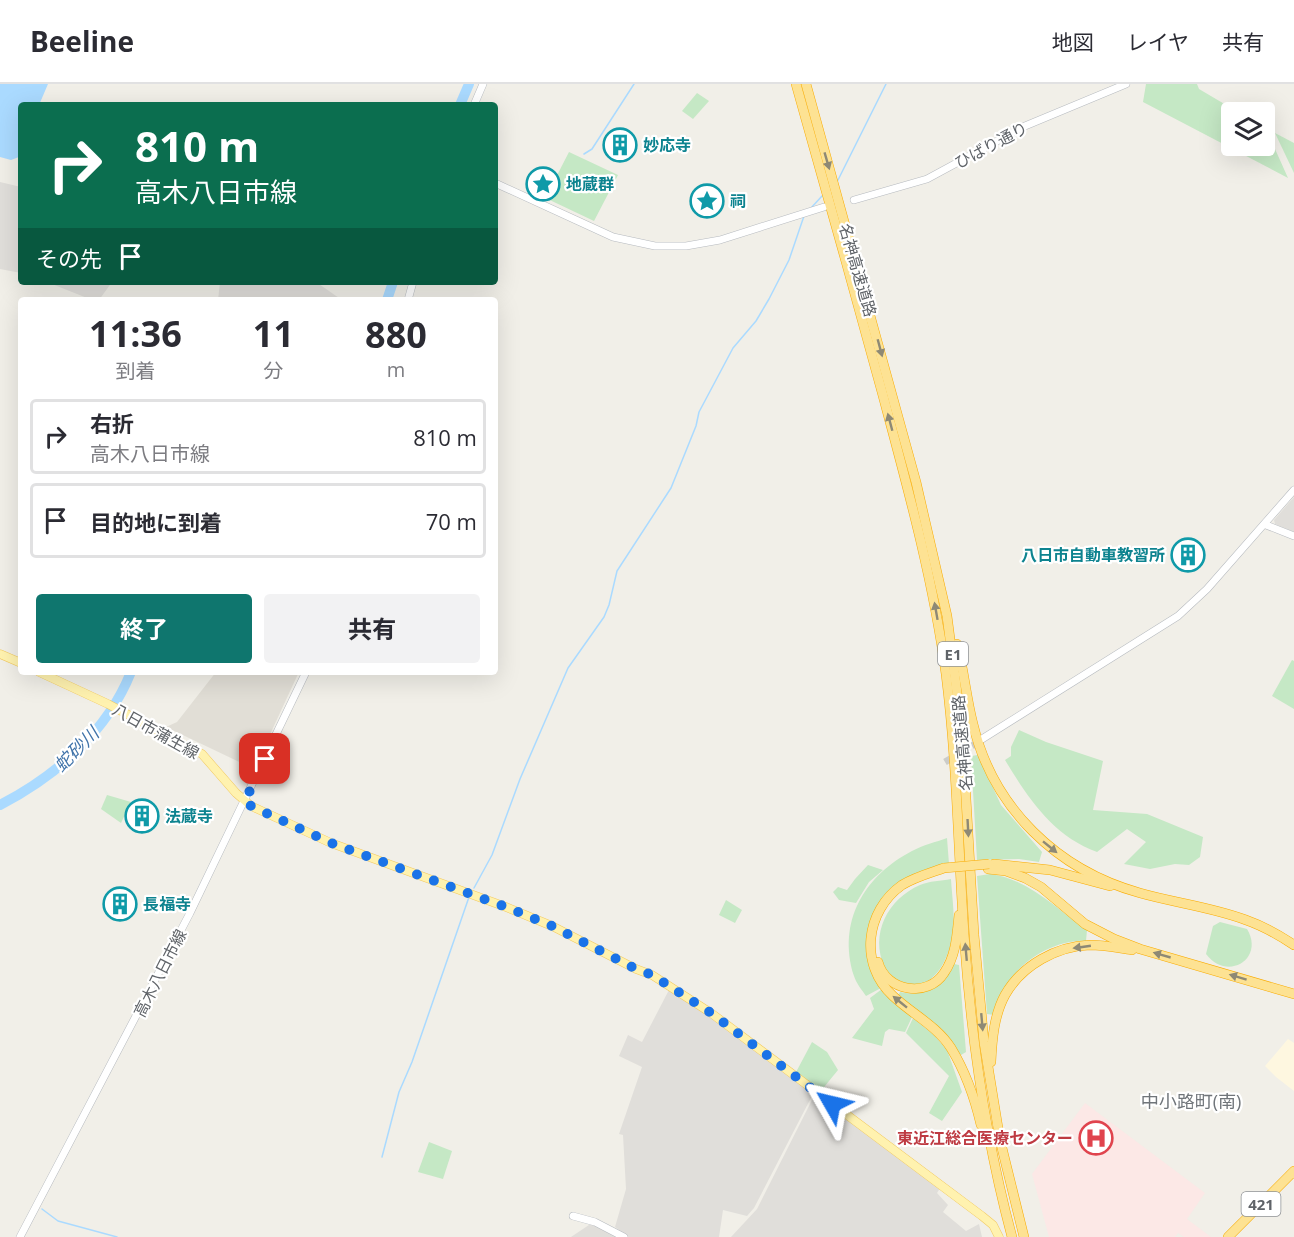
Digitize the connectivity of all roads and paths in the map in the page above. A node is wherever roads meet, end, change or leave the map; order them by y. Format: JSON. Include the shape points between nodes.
{"nodes":[{"id":1,"x":483,"y":84,"type":"edge"},
{"id":2,"x":796,"y":84,"type":"edge"},
{"id":3,"x":806,"y":84,"type":"edge"},
{"id":4,"x":1126,"y":84,"type":"edge"},
{"id":5,"x":475,"y":102,"type":"edge"},
{"id":6,"x":498,"y":184,"type":"edge"},
{"id":7,"x":854,"y":200,"type":"dead end"},
{"id":8,"x":824,"y":207,"type":"dead end"},
{"id":9,"x":1294,"y":490,"type":"edge"},
{"id":10,"x":927,"y":525,"type":"junction"},
{"id":11,"x":1266,"y":525,"type":"junction"},
{"id":12,"x":1294,"y":536,"type":"edge"},
{"id":13,"x":0,"y":654,"type":"edge"},
{"id":14,"x":18,"y":662,"type":"edge"},
{"id":15,"x":45,"y":675,"type":"edge"},
{"id":16,"x":305,"y":675,"type":"edge"},
{"id":17,"x":982,"y":739,"type":"tunnel mouth"},
{"id":18,"x":245,"y":801,"type":"junction"},
{"id":19,"x":989,"y":866,"type":"junction"},
{"id":20,"x":944,"y":871,"type":"junction"},
{"id":21,"x":962,"y":892,"type":"junction"},
{"id":22,"x":1137,"y":892,"type":"junction"},
{"id":23,"x":1294,"y":945,"type":"edge"},
{"id":24,"x":1140,"y":949,"type":"junction"},
{"id":25,"x":1294,"y":994,"type":"edge"},
{"id":26,"x":990,"y":1079,"type":"junction"},
{"id":27,"x":1294,"y":1171,"type":"edge"},
{"id":28,"x":573,"y":1216,"type":"dead end"},
{"id":29,"x":20,"y":1237,"type":"edge"},
{"id":30,"x":624,"y":1237,"type":"edge"},
{"id":31,"x":999,"y":1237,"type":"edge"},
{"id":32,"x":1012,"y":1237,"type":"edge"},
{"id":33,"x":1024,"y":1237,"type":"edge"},
{"id":34,"x":1228,"y":1237,"type":"edge"}],
"edges":[{"from":1,"to":5,"type":"street"},
{"from":21,"to":2,"type":"highway","name":"名神高速道路","number":"E1","one_way":true,"via":[[952,733],[932,586]]},
{"from":3,"to":10,"type":"highway","name":"名神高速道路","number":"E1","one_way":true},
{"from":4,"to":7,"type":"street","name":"ひばり通り","via":[[1025,126],[927,179]]},
{"from":6,"to":8,"type":"street","via":[[613,237],[656,246],[720,240]]},
{"from":9,"to":11,"type":"street"},
{"from":10,"to":22,"type":"highway","one_way":true,"via":[[973,725],[998,786],[1018,817],[1064,859]]},
{"from":10,"to":26,"type":"highway","name":"名神高速道路","number":"E1","one_way":true,"via":[[956,674],[974,935]]},
{"from":11,"to":12,"type":"street"},
{"from":11,"to":17,"type":"street","via":[[1178,616]]},
{"from":13,"to":14,"type":"main road"},
{"from":15,"to":18,"type":"main road","name":"八日市蒲生線","via":[[202,754]]},
{"from":16,"to":18,"type":"street","name":"高木八日市線"},
{"from":18,"to":29,"type":"street","name":"高木八日市線","via":[[145,1002]]},
{"from":18,"to":31,"type":"main road","name":"八日市蒲生線","via":[[331,843],[552,926],[669,984],[982,1216]]},
{"from":19,"to":20,"type":"highway"},
{"from":19,"to":22,"type":"highway","via":[[1050,870]]},
{"from":19,"to":24,"type":"highway","via":[[1025,878],[1085,924]]},
{"from":20,"to":21,"type":"highway","via":[[906,888],[882,914],[875,949],[880,967],[898,986],[921,989],[943,976],[955,946]]},
{"from":32,"to":20,"type":"highway","one_way":true,"via":[[972,1094],[951,1048],[883,985],[870,950],[871,930],[888,897],[921,876]]},
{"from":32,"to":21,"type":"highway","name":"名神高速道路","number":"E1","one_way":true,"via":[[981,1096]]},
{"from":22,"to":23,"type":"highway","via":[[1247,920]]},
{"from":25,"to":24,"type":"highway","one_way":true},
{"from":24,"to":26,"type":"highway","one_way":true,"via":[[1090,945],[1056,952],[1020,976],[997,1015]]},
{"from":26,"to":33,"type":"highway","name":"名神高速道路","number":"E1","via":[[1000,1140]]},
{"from":27,"to":34,"type":"highway","number":"421"},
{"from":28,"to":30,"type":"street","via":[[596,1222]]}]}
